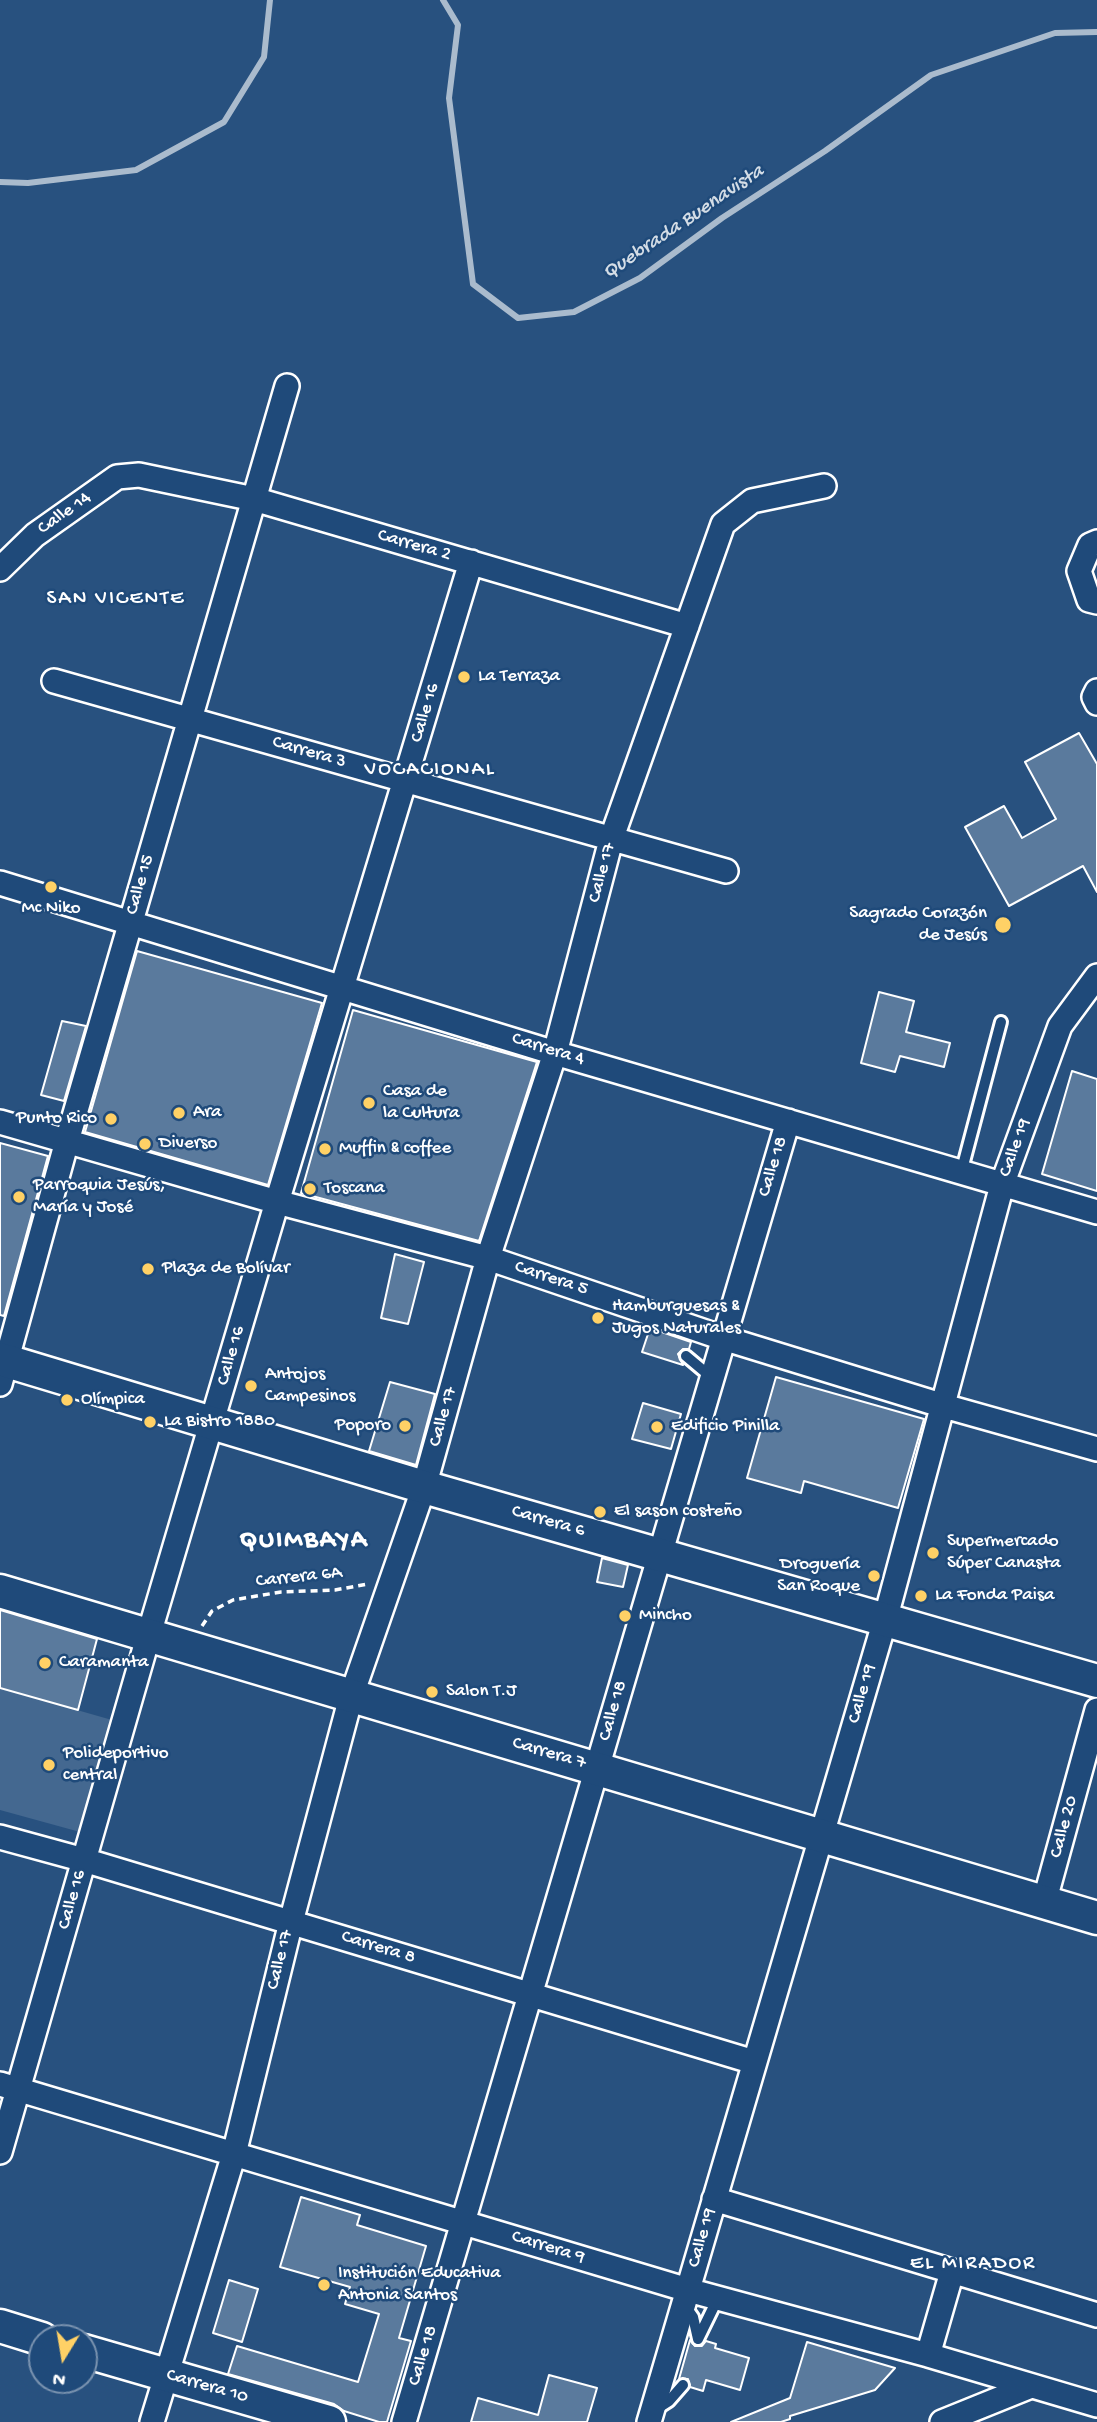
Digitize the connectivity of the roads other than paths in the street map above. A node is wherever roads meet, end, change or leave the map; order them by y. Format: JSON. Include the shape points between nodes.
{"nodes":[{"id":1,"x":287,"y":386,"type":"dead end"},
{"id":2,"x":139,"y":475,"type":"joint"},
{"id":3,"x":824,"y":486,"type":"dead end"},
{"id":4,"x":254,"y":499,"type":"junction"},
{"id":5,"x":1097,"y":542,"type":"edge"},
{"id":6,"x":471,"y":562,"type":"junction"},
{"id":7,"x":0,"y":569,"type":"edge"},
{"id":8,"x":1097,"y":602,"type":"edge"},
{"id":9,"x":687,"y":626,"type":"junction"},
{"id":10,"x":54,"y":681,"type":"dead end"},
{"id":11,"x":1097,"y":691,"type":"edge"},
{"id":12,"x":1097,"y":704,"type":"edge"},
{"id":13,"x":190,"y":719,"type":"junction"},
{"id":14,"x":405,"y":780,"type":"junction"},
{"id":15,"x":611,"y":840,"type":"junction"},
{"id":16,"x":726,"y":871,"type":"dead end"},
{"id":17,"x":0,"y":883,"type":"edge"},
{"id":18,"x":130,"y":923,"type":"junction"},
{"id":19,"x":1097,"y":976,"type":"edge"},
{"id":20,"x":343,"y":987,"type":"junction"},
{"id":21,"x":1001,"y":1022,"type":"dead end"},
{"id":22,"x":555,"y":1052,"type":"junction"},
{"id":23,"x":788,"y":1121,"type":"junction"},
{"id":24,"x":0,"y":1122,"type":"edge"},
{"id":25,"x":66,"y":1141,"type":"junction"},
{"id":26,"x":961,"y":1173,"type":"junction"},
{"id":27,"x":1002,"y":1185,"type":"junction"},
{"id":28,"x":277,"y":1202,"type":"junction"},
{"id":29,"x":1097,"y":1212,"type":"edge"},
{"id":30,"x":488,"y":1258,"type":"junction"},
{"id":31,"x":638,"y":1308,"type":"junction"},
{"id":32,"x":662,"y":1332,"type":"dead end"},
{"id":33,"x":723,"y":1338,"type":"junction"},
{"id":34,"x":686,"y":1356,"type":"dead end"},
{"id":35,"x":2,"y":1368,"type":"edge"},
{"id":36,"x":711,"y":1377,"type":"junction"},
{"id":37,"x":944,"y":1406,"type":"junction"},
{"id":38,"x":213,"y":1422,"type":"junction"},
{"id":39,"x":1097,"y":1449,"type":"edge"},
{"id":40,"x":424,"y":1486,"type":"junction"},
{"id":41,"x":660,"y":1554,"type":"junction"},
{"id":42,"x":0,"y":1591,"type":"edge"},
{"id":43,"x":885,"y":1620,"type":"junction"},
{"id":44,"x":149,"y":1634,"type":"junction"},
{"id":45,"x":1097,"y":1681,"type":"edge"},
{"id":46,"x":351,"y":1697,"type":"junction"},
{"id":47,"x":1097,"y":1710,"type":"edge"},
{"id":48,"x":597,"y":1768,"type":"junction"},
{"id":49,"x":821,"y":1836,"type":"junction"},
{"id":50,"x":0,"y":1837,"type":"edge"},
{"id":51,"x":84,"y":1860,"type":"junction"},
{"id":52,"x":1044,"y":1903,"type":"junction"},
{"id":53,"x":1097,"y":1918,"type":"edge"},
{"id":54,"x":290,"y":1922,"type":"junction"},
{"id":55,"x":531,"y":1994,"type":"junction"},
{"id":56,"x":754,"y":2062,"type":"junction"},
{"id":57,"x":9,"y":2087,"type":"edge"},
{"id":58,"x":0,"y":2152,"type":"edge"},
{"id":59,"x":234,"y":2154,"type":"junction"},
{"id":60,"x":714,"y":2199,"type":"junction"},
{"id":61,"x":464,"y":2223,"type":"junction"},
{"id":62,"x":952,"y":2272,"type":"junction"},
{"id":63,"x":686,"y":2297,"type":"junction"},
{"id":64,"x":718,"y":2298,"type":"junction"},
{"id":65,"x":1097,"y":2315,"type":"edge"},
{"id":66,"x":0,"y":2326,"type":"edge"},
{"id":67,"x":28,"y":2335,"type":"edge"},
{"id":68,"x":98,"y":2355,"type":"edge"},
{"id":69,"x":928,"y":2355,"type":"junction"},
{"id":70,"x":166,"y":2375,"type":"junction"},
{"id":71,"x":683,"y":2385,"type":"dead end"},
{"id":72,"x":1031,"y":2386,"type":"junction"},
{"id":73,"x":1097,"y":2405,"type":"edge"},
{"id":74,"x":651,"y":2417,"type":"edge"},
{"id":75,"x":152,"y":2422,"type":"edge"},
{"id":76,"x":330,"y":2422,"type":"edge"},
{"id":77,"x":404,"y":2422,"type":"edge"},
{"id":78,"x":942,"y":2422,"type":"edge"}],
"edges":[{"from":1,"to":4,"type":"street","name":"Calle 15"},
{"from":2,"to":4,"type":"street","name":"Carrera 2"},
{"from":2,"to":7,"type":"street","name":"Calle 14","via":[[117,477],[35,534]]},
{"from":3,"to":9,"type":"street","name":"Calle 17","via":[[752,501],[723,524]]},
{"from":4,"to":6,"type":"street","name":"Carrera 2"},
{"from":4,"to":13,"type":"street","name":"Calle 15"},
{"from":5,"to":8,"type":"street","via":[[1090,545],[1079,571],[1089,600]]},
{"from":6,"to":9,"type":"street","name":"Carrera 2"},
{"from":6,"to":14,"type":"street","name":"Calle 16"},
{"from":9,"to":15,"type":"street","name":"Calle 17"},
{"from":10,"to":13,"type":"street","name":"Carrera 3"},
{"from":11,"to":12,"type":"street"},
{"from":13,"to":14,"type":"street","name":"Carrera 3"},
{"from":13,"to":18,"type":"street","name":"Calle 15"},
{"from":14,"to":15,"type":"street","name":"Carrera 3"},
{"from":14,"to":20,"type":"street","name":"Calle 16"},
{"from":15,"to":16,"type":"street","name":"Carrera 3"},
{"from":15,"to":22,"type":"street","name":"Calle 17"},
{"from":17,"to":18,"type":"street","name":"Carrera 4"},
{"from":18,"to":20,"type":"street","name":"Carrera 4"},
{"from":18,"to":25,"type":"street","name":"Calle 15"},
{"from":19,"to":27,"type":"street","name":"Calle 19","via":[[1060,1026]]},
{"from":20,"to":22,"type":"street","name":"Carrera 4"},
{"from":20,"to":28,"type":"street","name":"Calle 16"},
{"from":21,"to":26,"type":"lane"},
{"from":22,"to":23,"type":"street","name":"Carrera 4"},
{"from":22,"to":30,"type":"street","name":"Calle 17"},
{"from":23,"to":26,"type":"street","name":"Carrera 4"},
{"from":23,"to":33,"type":"street","name":"Calle 18"},
{"from":24,"to":25,"type":"street","name":"Carrera 5"},
{"from":25,"to":28,"type":"street","name":"Carrera 5"},
{"from":25,"to":35,"type":"street","name":"Calle 15"},
{"from":26,"to":27,"type":"street","name":"Carrera 4"},
{"from":27,"to":29,"type":"street","name":"Carrera 4"},
{"from":27,"to":37,"type":"street","name":"Calle 19"},
{"from":28,"to":30,"type":"street","name":"Carrera 5"},
{"from":28,"to":38,"type":"street","name":"Calle 16"},
{"from":30,"to":31,"type":"street","name":"Carrera 5"},
{"from":30,"to":40,"type":"street","name":"Calle 17"},
{"from":31,"to":32,"type":"lane"},
{"from":31,"to":33,"type":"street","name":"Carrera 5"},
{"from":33,"to":36,"type":"street","name":"Calle 18"},
{"from":33,"to":37,"type":"street","name":"Carrera 5"},
{"from":34,"to":36,"type":"lane"},
{"from":35,"to":38,"type":"main road","name":"Carrera 6"},
{"from":36,"to":41,"type":"street","name":"Calle 18"},
{"from":37,"to":39,"type":"street","name":"Carrera 5"},
{"from":37,"to":43,"type":"street","name":"Calle 19"},
{"from":38,"to":40,"type":"main road","name":"Carrera 6"},
{"from":38,"to":44,"type":"street","name":"Calle 16"},
{"from":40,"to":41,"type":"main road","name":"Carrera 6"},
{"from":40,"to":46,"type":"street","name":"Calle 17"},
{"from":41,"to":43,"type":"main road","name":"Carrera 6"},
{"from":41,"to":48,"type":"street","name":"Calle 18"},
{"from":42,"to":44,"type":"main road","name":"Carrera 7"},
{"from":43,"to":45,"type":"main road","name":"Carrera 6"},
{"from":43,"to":49,"type":"street","name":"Calle 19"},
{"from":44,"to":46,"type":"main road","name":"Carrera 7"},
{"from":44,"to":51,"type":"street","name":"Calle 16"},
{"from":46,"to":48,"type":"main road","name":"Carrera 7"},
{"from":46,"to":54,"type":"street","name":"Calle 17"},
{"from":47,"to":52,"type":"street","name":"Calle 20"},
{"from":48,"to":49,"type":"main road","name":"Carrera 7"},
{"from":48,"to":55,"type":"street","name":"Calle 18"},
{"from":49,"to":52,"type":"main road","name":"Carrera 7"},
{"from":49,"to":56,"type":"street","name":"Calle 19"},
{"from":50,"to":51,"type":"street","name":"Carrera 8"},
{"from":51,"to":54,"type":"street","name":"Carrera 8"},
{"from":51,"to":57,"type":"street","name":"Calle 16"},
{"from":52,"to":53,"type":"main road","name":"Carrera 7"},
{"from":54,"to":55,"type":"street","name":"Carrera 8"},
{"from":54,"to":59,"type":"street","name":"Calle 17"},
{"from":55,"to":56,"type":"street","name":"Carrera 8"},
{"from":55,"to":61,"type":"street","name":"Calle 18"},
{"from":56,"to":60,"type":"street","name":"Calle 19"},
{"from":57,"to":58,"type":"street","name":"Calle 16"},
{"from":57,"to":59,"type":"street","name":"Carrera 9"},
{"from":59,"to":61,"type":"street","name":"Carrera 9"},
{"from":59,"to":70,"type":"street","name":"Calle 17"},
{"from":60,"to":62,"type":"street"},
{"from":60,"to":63,"type":"street","name":"Calle 19"},
{"from":61,"to":63,"type":"street","name":"Carrera 9"},
{"from":61,"to":77,"type":"street","name":"Calle 18"},
{"from":62,"to":65,"type":"street"},
{"from":62,"to":69,"type":"street"},
{"from":63,"to":64,"type":"street","name":"Carrera 9"},
{"from":63,"to":64,"type":"lane","via":[[698,2339]]},
{"from":63,"to":74,"type":"street","name":"Calle 19"},
{"from":64,"to":69,"type":"street","name":"Carrera 9"},
{"from":66,"to":67,"type":"main road"},
{"from":68,"to":70,"type":"main road","name":"Carrera 10"},
{"from":69,"to":72,"type":"street","name":"Carrera 9"},
{"from":70,"to":75,"type":"street","name":"Calle 17"},
{"from":70,"to":76,"type":"main road","name":"Carrera 10"},
{"from":71,"to":74,"type":"lane"},
{"from":72,"to":73,"type":"street","name":"Carrera 9"},
{"from":72,"to":78,"type":"street"}]}
